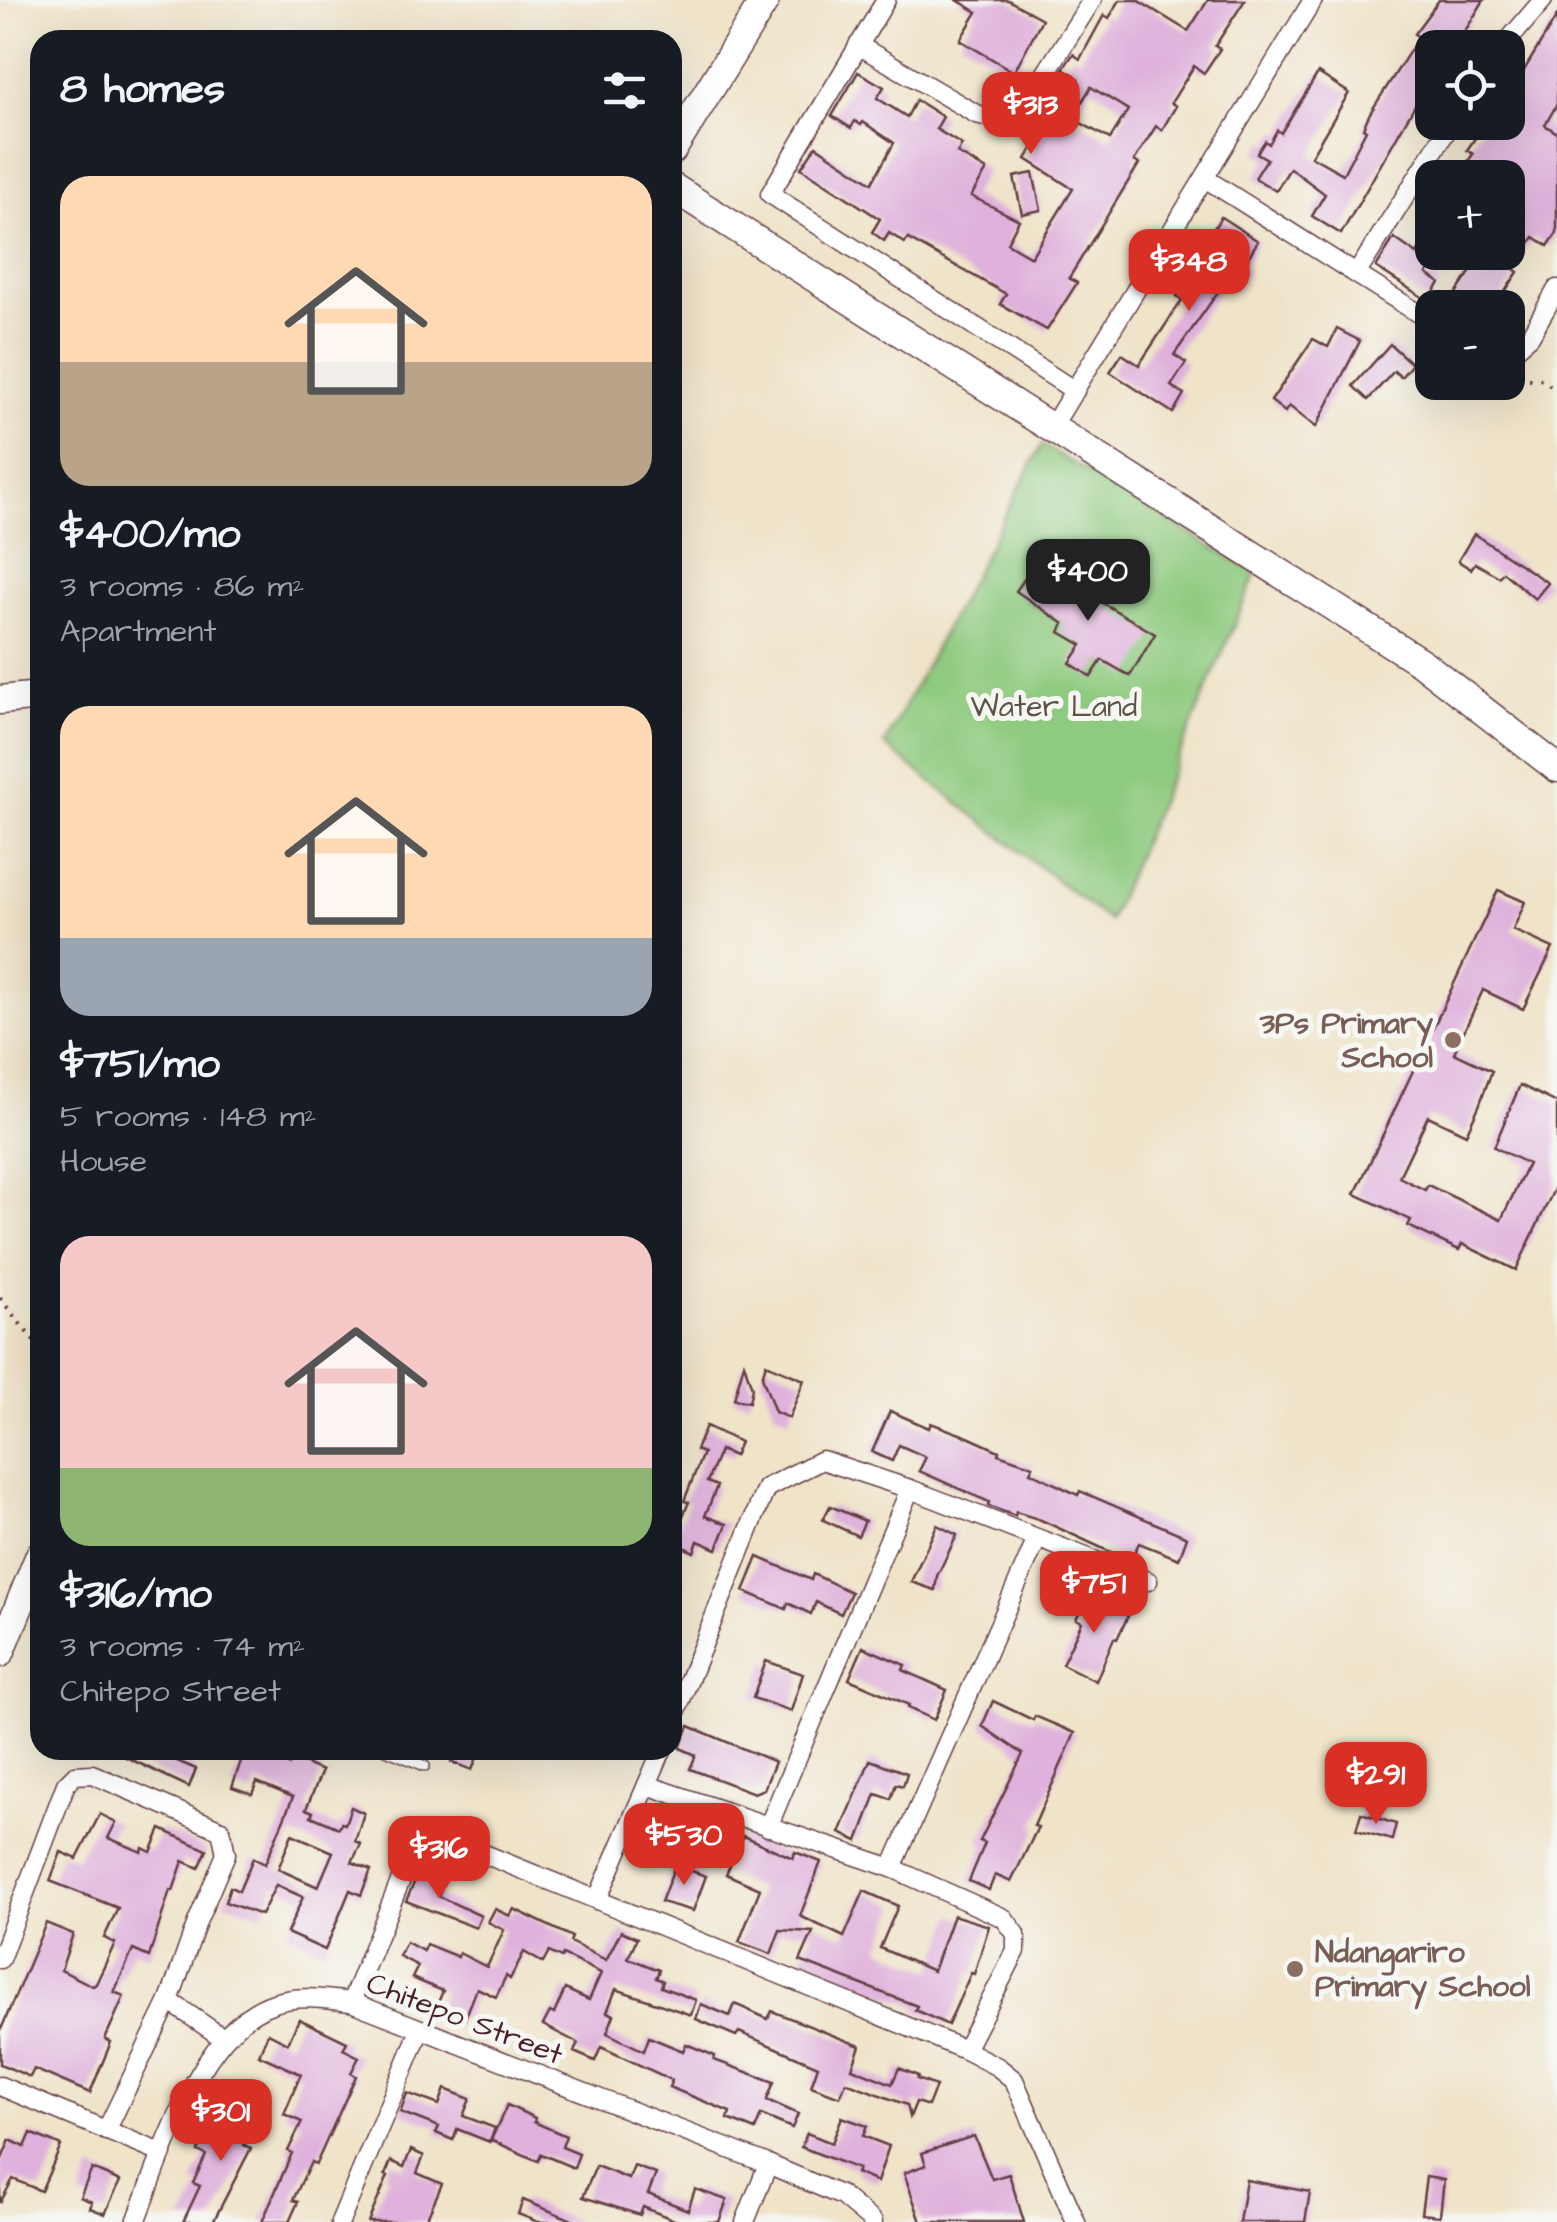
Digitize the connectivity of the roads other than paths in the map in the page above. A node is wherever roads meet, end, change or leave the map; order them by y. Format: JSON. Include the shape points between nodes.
{"nodes":[{"id":1,"x":765,"y":0,"type":"edge"},
{"id":2,"x":886,"y":0,"type":"edge"},
{"id":3,"x":1092,"y":0,"type":"edge"},
{"id":4,"x":1313,"y":0,"type":"edge"},
{"id":5,"x":1542,"y":0,"type":"edge"},
{"id":6,"x":1517,"y":30,"type":"edge"},
{"id":7,"x":858,"y":45,"type":"junction"},
{"id":8,"x":682,"y":134,"type":"edge"},
{"id":9,"x":1441,"y":140,"type":"edge"},
{"id":10,"x":1206,"y":180,"type":"junction"},
{"id":11,"x":682,"y":193,"type":"edge"},
{"id":12,"x":1357,"y":274,"type":"junction"},
{"id":13,"x":1557,"y":289,"type":"edge"},
{"id":14,"x":1415,"y":311,"type":"edge"},
{"id":15,"x":1525,"y":340,"type":"edge"},
{"id":16,"x":1075,"y":391,"type":"junction"},
{"id":17,"x":1052,"y":428,"type":"junction"},
{"id":18,"x":30,"y":697,"type":"edge"},
{"id":19,"x":0,"y":700,"type":"edge"},
{"id":20,"x":1557,"y":768,"type":"edge"},
{"id":21,"x":910,"y":1489,"type":"junction"},
{"id":22,"x":1037,"y":1539,"type":"junction"},
{"id":23,"x":1148,"y":1581,"type":"dead end"},
{"id":24,"x":30,"y":1606,"type":"edge"},
{"id":25,"x":0,"y":1653,"type":"edge"},
{"id":26,"x":682,"y":1697,"type":"edge"},
{"id":27,"x":410,"y":1760,"type":"edge"},
{"id":28,"x":658,"y":1760,"type":"edge"},
{"id":29,"x":425,"y":1766,"type":"dead end"},
{"id":30,"x":648,"y":1786,"type":"junction"},
{"id":31,"x":768,"y":1827,"type":"junction"},
{"id":32,"x":892,"y":1868,"type":"junction"},
{"id":33,"x":597,"y":1900,"type":"junction"},
{"id":34,"x":0,"y":1959,"type":"edge"},
{"id":35,"x":169,"y":2001,"type":"junction"},
{"id":36,"x":351,"y":2002,"type":"junction"},
{"id":37,"x":420,"y":2030,"type":"junction"},
{"id":38,"x":223,"y":2038,"type":"junction"},
{"id":39,"x":965,"y":2050,"type":"junction"},
{"id":40,"x":0,"y":2086,"type":"edge"},
{"id":41,"x":106,"y":2130,"type":"junction"},
{"id":42,"x":163,"y":2154,"type":"junction"},
{"id":43,"x":768,"y":2164,"type":"junction"},
{"id":44,"x":136,"y":2222,"type":"edge"},
{"id":45,"x":340,"y":2222,"type":"edge"},
{"id":46,"x":744,"y":2222,"type":"edge"},
{"id":47,"x":872,"y":2222,"type":"edge"},
{"id":48,"x":1076,"y":2222,"type":"edge"}],
"edges":[{"from":1,"to":8,"type":"street"},
{"from":2,"to":7,"type":"street"},
{"from":3,"to":7,"type":"street","via":[[1026,106],[1002,120],[976,114]]},
{"from":4,"to":10,"type":"street"},
{"from":5,"to":6,"type":"street"},
{"from":7,"to":16,"type":"street","via":[[770,194]]},
{"from":9,"to":12,"type":"street"},
{"from":10,"to":12,"type":"street"},
{"from":10,"to":16,"type":"street"},
{"from":11,"to":17,"type":"street"},
{"from":12,"to":14,"type":"street"},
{"from":13,"to":15,"type":"street"},
{"from":16,"to":17,"type":"street"},
{"from":17,"to":20,"type":"street","via":[[1422,663]]},
{"from":18,"to":19,"type":"street"},
{"from":21,"to":22,"type":"street"},
{"from":21,"to":26,"type":"street","via":[[822,1460],[766,1488]]},
{"from":21,"to":31,"type":"street"},
{"from":22,"to":23,"type":"street"},
{"from":22,"to":32,"type":"street"},
{"from":24,"to":25,"type":"street"},
{"from":27,"to":29,"type":"lane"},
{"from":28,"to":30,"type":"street"},
{"from":30,"to":31,"type":"street"},
{"from":30,"to":33,"type":"street"},
{"from":31,"to":32,"type":"street"},
{"from":32,"to":39,"type":"street","via":[[1004,1918],[1016,1934],[1016,1951]]},
{"from":33,"to":36,"type":"street","via":[[450,1840],[420,1842]]},
{"from":33,"to":39,"type":"street"},
{"from":34,"to":35,"type":"street","via":[[66,1784],[75,1775],[92,1774],[215,1826],[225,1838],[226,1854]]},
{"from":35,"to":38,"type":"street"},
{"from":35,"to":41,"type":"street"},
{"from":36,"to":37,"type":"street","name":"Chitepo Street"},
{"from":36,"to":38,"type":"street","name":"Chitepo Street","via":[[281,2001]]},
{"from":37,"to":43,"type":"street","name":"Chitepo Street"},
{"from":37,"to":45,"type":"street"},
{"from":38,"to":42,"type":"street","name":"Chitepo Street"},
{"from":39,"to":48,"type":"street","via":[[1014,2080]]},
{"from":40,"to":41,"type":"street"},
{"from":41,"to":42,"type":"street"},
{"from":42,"to":44,"type":"street","name":"Chitepo Street"},
{"from":43,"to":46,"type":"street"},
{"from":43,"to":47,"type":"street","name":"Chitepo Street","via":[[842,2196]]}]}
